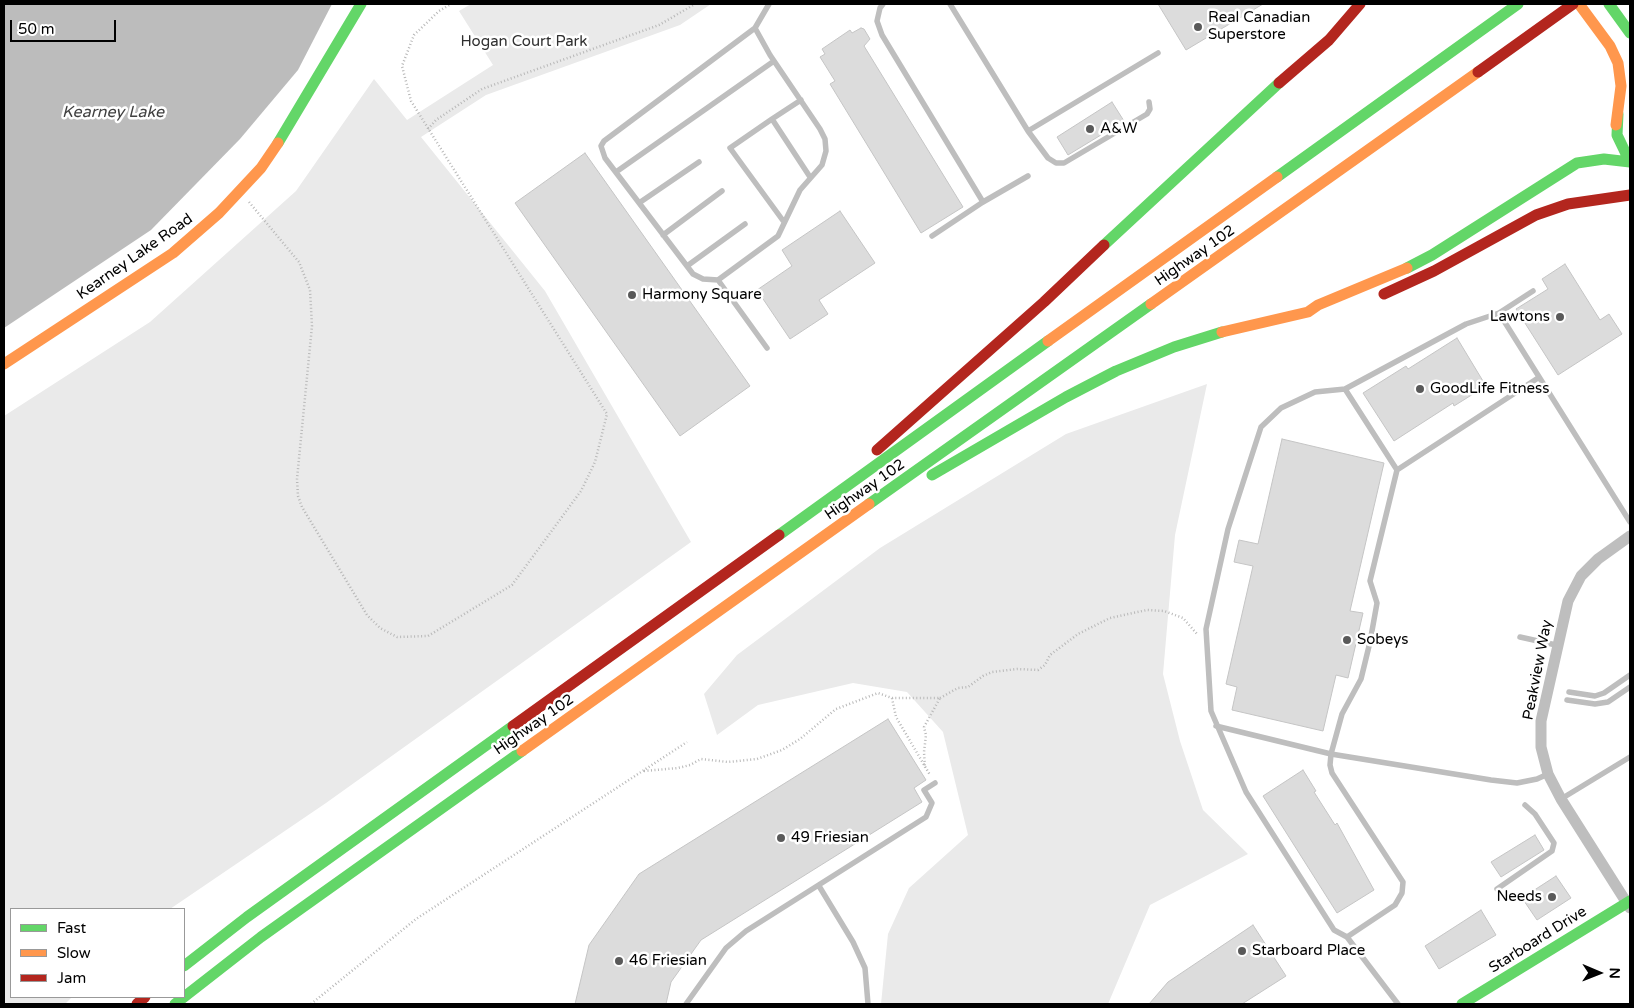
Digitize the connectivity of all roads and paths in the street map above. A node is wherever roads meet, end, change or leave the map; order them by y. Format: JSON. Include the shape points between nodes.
{"nodes":[{"id":1,"x":361,"y":4,"type":"edge"},
{"id":2,"x":451,"y":4,"type":"edge"},
{"id":3,"x":696,"y":4,"type":"edge"},
{"id":4,"x":769,"y":4,"type":"edge"},
{"id":5,"x":883,"y":4,"type":"edge"},
{"id":6,"x":950,"y":4,"type":"edge"},
{"id":7,"x":1360,"y":4,"type":"edge"},
{"id":8,"x":1518,"y":4,"type":"edge"},
{"id":9,"x":1573,"y":4,"type":"edge"},
{"id":10,"x":1579,"y":4,"type":"edge"},
{"id":11,"x":1609,"y":4,"type":"edge"},
{"id":12,"x":755,"y":28,"type":"junction"},
{"id":13,"x":1630,"y":32,"type":"edge"},
{"id":14,"x":1158,"y":53,"type":"dead end"},
{"id":15,"x":774,"y":61,"type":"junction"},
{"id":16,"x":1630,"y":93,"type":"edge"},
{"id":17,"x":801,"y":100,"type":"junction"},
{"id":18,"x":1149,"y":102,"type":"dead end"},
{"id":19,"x":772,"y":119,"type":"junction"},
{"id":20,"x":1616,"y":125,"type":"junction"},
{"id":21,"x":428,"y":129,"type":"junction"},
{"id":22,"x":1028,"y":131,"type":"junction"},
{"id":23,"x":699,"y":162,"type":"dead end"},
{"id":24,"x":1630,"y":162,"type":"edge"},
{"id":25,"x":616,"y":172,"type":"junction"},
{"id":26,"x":1028,"y":176,"type":"dead end"},
{"id":27,"x":810,"y":177,"type":"junction"},
{"id":28,"x":241,"y":191,"type":"junction"},
{"id":29,"x":722,"y":191,"type":"dead end"},
{"id":30,"x":1630,"y":195,"type":"edge"},
{"id":31,"x":983,"y":202,"type":"junction"},
{"id":32,"x":639,"y":204,"type":"junction"},
{"id":33,"x":784,"y":222,"type":"junction"},
{"id":34,"x":745,"y":224,"type":"dead end"},
{"id":35,"x":663,"y":235,"type":"junction"},
{"id":36,"x":932,"y":236,"type":"dead end"},
{"id":37,"x":686,"y":266,"type":"junction"},
{"id":38,"x":718,"y":280,"type":"junction"},
{"id":39,"x":1533,"y":291,"type":"dead end"},
{"id":40,"x":1373,"y":298,"type":"dead end"},
{"id":41,"x":1334,"y":311,"type":"dead end"},
{"id":42,"x":1308,"y":312,"type":"junction"},
{"id":43,"x":1499,"y":313,"type":"junction"},
{"id":44,"x":767,"y":348,"type":"dead end"},
{"id":45,"x":4,"y":364,"type":"edge"},
{"id":46,"x":1538,"y":378,"type":"junction"},
{"id":47,"x":1345,"y":389,"type":"junction"},
{"id":48,"x":1397,"y":470,"type":"junction"},
{"id":49,"x":803,"y":517,"type":"junction"},
{"id":50,"x":1630,"y":522,"type":"edge"},
{"id":51,"x":1630,"y":536,"type":"edge"},
{"id":52,"x":820,"y":541,"type":"junction"},
{"id":53,"x":1520,"y":637,"type":"dead end"},
{"id":54,"x":1207,"y":645,"type":"junction"},
{"id":55,"x":1556,"y":645,"type":"junction"},
{"id":56,"x":1630,"y":675,"type":"edge"},
{"id":57,"x":1630,"y":686,"type":"edge"},
{"id":58,"x":1569,"y":692,"type":"dead end"},
{"id":59,"x":892,"y":698,"type":"junction"},
{"id":60,"x":940,"y":698,"type":"junction"},
{"id":61,"x":1568,"y":700,"type":"dead end"},
{"id":62,"x":1216,"y":726,"type":"junction"},
{"id":63,"x":687,"y":742,"type":"dead end"},
{"id":64,"x":1331,"y":754,"type":"junction"},
{"id":65,"x":1630,"y":757,"type":"edge"},
{"id":66,"x":925,"y":768,"type":"junction"},
{"id":67,"x":642,"y":772,"type":"junction"},
{"id":68,"x":1548,"y":774,"type":"junction"},
{"id":69,"x":935,"y":783,"type":"joint"},
{"id":70,"x":1560,"y":799,"type":"junction"},
{"id":71,"x":1526,"y":805,"type":"dead end"},
{"id":72,"x":819,"y":886,"type":"junction"},
{"id":73,"x":1497,"y":889,"type":"dead end"},
{"id":74,"x":1629,"y":904,"type":"edge"},
{"id":75,"x":1347,"y":937,"type":"junction"},
{"id":76,"x":185,"y":965,"type":"edge"},
{"id":77,"x":185,"y":996,"type":"edge"},
{"id":78,"x":310,"y":1004,"type":"edge"},
{"id":79,"x":686,"y":1004,"type":"edge"},
{"id":80,"x":868,"y":1004,"type":"edge"},
{"id":81,"x":1398,"y":1004,"type":"edge"},
{"id":82,"x":1462,"y":1004,"type":"edge"}],
"edges":[{"from":1,"to":28,"type":"main road","name":"Kearney Lake Road","via":[[278,143]]},
{"from":2,"to":21,"type":"path","via":[[414,35],[402,66],[411,101]]},
{"from":3,"to":21,"type":"path","via":[[659,24],[482,90],[436,120]]},
{"from":4,"to":12,"type":"lane"},
{"from":5,"to":31,"type":"lane","via":[[877,21],[882,35]]},
{"from":6,"to":22,"type":"lane"},
{"from":7,"to":49,"type":"main road","via":[[1328,40],[1251,106],[1051,295]]},
{"from":8,"to":49,"type":"main road","name":"Highway 102"},
{"from":9,"to":52,"type":"main road","name":"Highway 102"},
{"from":10,"to":20,"type":"main road","via":[[1610,46],[1618,63],[1621,78]]},
{"from":11,"to":13,"type":"main road"},
{"from":12,"to":15,"type":"lane"},
{"from":12,"to":25,"type":"lane","via":[[604,141],[602,152]]},
{"from":14,"to":22,"type":"lane"},
{"from":15,"to":17,"type":"lane"},
{"from":15,"to":25,"type":"lane"},
{"from":16,"to":20,"type":"main road","via":[[1622,103]]},
{"from":17,"to":19,"type":"lane"},
{"from":17,"to":27,"type":"lane","via":[[826,139],[822,165]]},
{"from":18,"to":22,"type":"lane","via":[[1147,114],[1064,163],[1048,158]]},
{"from":19,"to":27,"type":"lane"},
{"from":19,"to":33,"type":"lane","via":[[730,148]]},
{"from":20,"to":24,"type":"main road","via":[[1620,143]]},
{"from":21,"to":28,"type":"path","via":[[607,414],[595,462],[581,491],[512,585],[428,636],[397,637],[380,628],[368,615],[302,507],[297,479],[312,326],[310,290],[299,262]]},
{"from":23,"to":32,"type":"lane"},
{"from":24,"to":42,"type":"main road","via":[[1604,159],[1577,164],[1432,254],[1389,277]]},
{"from":25,"to":32,"type":"lane"},
{"from":26,"to":31,"type":"lane"},
{"from":27,"to":33,"type":"lane"},
{"from":28,"to":45,"type":"main road","name":"Kearney Lake Road","via":[[173,253]]},
{"from":29,"to":35,"type":"lane"},
{"from":30,"to":40,"type":"main road","via":[[1568,204],[1536,215],[1434,270]]},
{"from":31,"to":36,"type":"lane"},
{"from":32,"to":35,"type":"lane"},
{"from":33,"to":38,"type":"lane","via":[[778,236]]},
{"from":34,"to":37,"type":"lane"},
{"from":35,"to":37,"type":"lane"},
{"from":37,"to":38,"type":"lane","via":[[692,274],[703,279]]},
{"from":38,"to":44,"type":"lane"},
{"from":39,"to":43,"type":"lane"},
{"from":41,"to":42,"type":"main road","via":[[1319,316]]},
{"from":42,"to":52,"type":"main road","via":[[1223,332],[1116,370]]},
{"from":43,"to":46,"type":"lane"},
{"from":43,"to":47,"type":"lane","via":[[1466,324]]},
{"from":46,"to":48,"type":"lane"},
{"from":46,"to":50,"type":"lane"},
{"from":47,"to":48,"type":"lane"},
{"from":47,"to":54,"type":"lane","via":[[1315,392],[1281,408],[1261,427],[1228,529],[1206,629]]},
{"from":48,"to":64,"type":"lane","via":[[1370,581],[1378,603],[1368,650],[1361,679],[1342,714]]},
{"from":49,"to":76,"type":"main road","name":"Highway 102","via":[[246,917]]},
{"from":51,"to":55,"type":"street","name":"Peakview Way","via":[[1581,576],[1568,601]]},
{"from":52,"to":77,"type":"main road","name":"Highway 102","via":[[261,937]]},
{"from":53,"to":55,"type":"lane"},
{"from":54,"to":60,"type":"path","via":[[1183,618],[1164,611],[1147,610],[1110,618],[1078,634],[1050,655],[1046,665],[1038,670],[1017,668],[992,672],[968,687],[952,690]]},
{"from":54,"to":62,"type":"lane","via":[[1211,711]]},
{"from":55,"to":68,"type":"street","name":"Peakview Way","via":[[1541,721],[1541,747]]},
{"from":56,"to":58,"type":"lane","via":[[1595,696]]},
{"from":57,"to":61,"type":"lane","via":[[1608,702],[1595,704]]},
{"from":59,"to":60,"type":"path"},
{"from":59,"to":66,"type":"path","via":[[896,717]]},
{"from":59,"to":67,"type":"path","via":[[878,693],[836,710],[800,740],[757,759],[728,762],[701,759],[678,768]]},
{"from":60,"to":66,"type":"path","via":[[924,727]]},
{"from":62,"to":64,"type":"lane"},
{"from":62,"to":75,"type":"lane","via":[[1246,792],[1334,930]]},
{"from":63,"to":67,"type":"path"},
{"from":64,"to":68,"type":"lane","via":[[1517,783]]},
{"from":64,"to":75,"type":"lane","via":[[1332,772],[1403,882],[1402,893],[1395,905]]},
{"from":65,"to":70,"type":"lane"},
{"from":66,"to":69,"type":"path"},
{"from":67,"to":78,"type":"path","via":[[416,920]]},
{"from":68,"to":70,"type":"street","name":"Peakview Way"},
{"from":69,"to":72,"type":"lane","via":[[924,790],[932,803],[926,817]]},
{"from":70,"to":74,"type":"street","name":"Peakview Way"},
{"from":71,"to":73,"type":"lane","via":[[1554,843],[1552,851]]},
{"from":72,"to":79,"type":"lane","via":[[726,948]]},
{"from":72,"to":80,"type":"lane","via":[[853,942],[864,968]]},
{"from":74,"to":82,"type":"main road","name":"Starboard Drive"},
{"from":75,"to":81,"type":"lane"}]}
